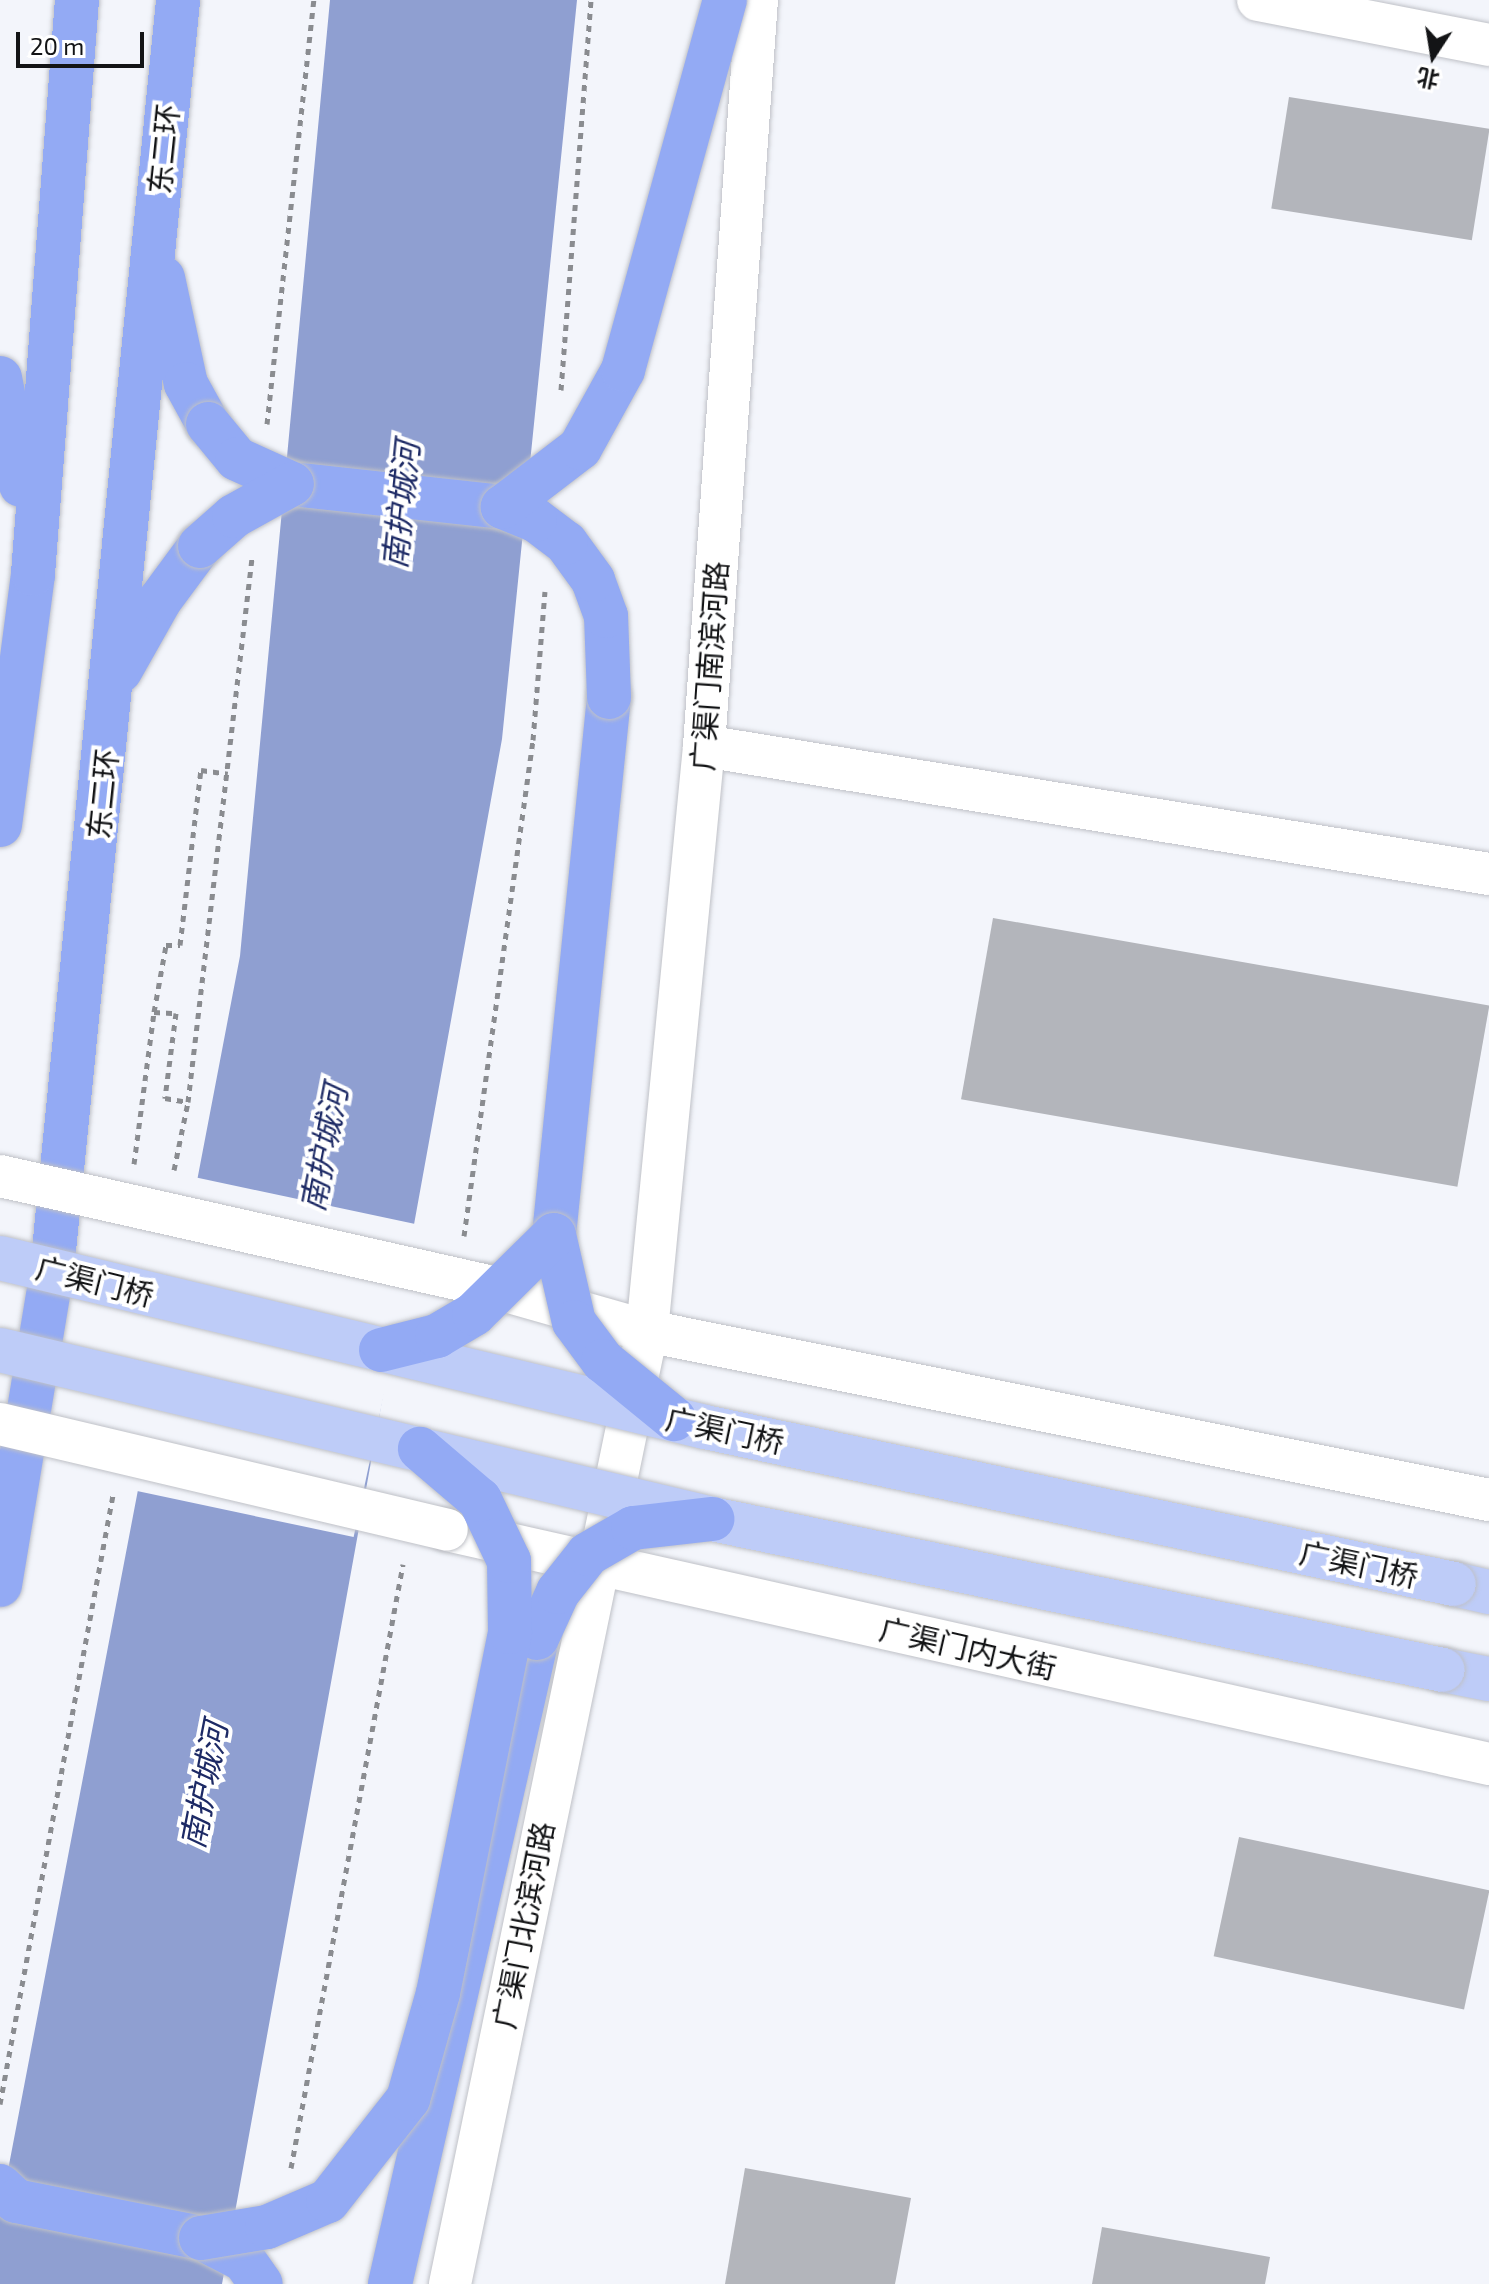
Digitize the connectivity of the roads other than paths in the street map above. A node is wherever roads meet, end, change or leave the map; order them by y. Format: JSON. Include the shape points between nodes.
{"nodes":[{"id":1,"x":77,"y":0,"type":"edge"},
{"id":2,"x":178,"y":0,"type":"edge"},
{"id":3,"x":725,"y":0,"type":"edge"},
{"id":4,"x":757,"y":0,"type":"edge"},
{"id":5,"x":1258,"y":0,"type":"edge"},
{"id":6,"x":1484,"y":32,"type":"edge"},
{"id":7,"x":154,"y":234,"type":"junction"},
{"id":8,"x":0,"y":378,"type":"edge"},
{"id":9,"x":292,"y":484,"type":"junction"},
{"id":10,"x":503,"y":507,"type":"junction"},
{"id":11,"x":33,"y":574,"type":"junction"},
{"id":12,"x":113,"y":683,"type":"junction"},
{"id":13,"x":704,"y":746,"type":"junction"},
{"id":14,"x":0,"y":825,"type":"edge"},
{"id":15,"x":1489,"y":874,"type":"edge"},
{"id":16,"x":0,"y":1176,"type":"edge"},
{"id":17,"x":554,"y":1235,"type":"junction"},
{"id":18,"x":0,"y":1258,"type":"edge"},
{"id":19,"x":647,"y":1331,"type":"junction"},
{"id":20,"x":0,"y":1350,"type":"edge"},
{"id":21,"x":381,"y":1350,"type":"junction"},
{"id":22,"x":674,"y":1419,"type":"junction"},
{"id":23,"x":0,"y":1424,"type":"edge"},
{"id":24,"x":420,"y":1449,"type":"junction"},
{"id":25,"x":1489,"y":1500,"type":"edge"},
{"id":26,"x":712,"y":1519,"type":"junction"},
{"id":27,"x":596,"y":1566,"type":"junction"},
{"id":28,"x":0,"y":1585,"type":"edge"},
{"id":29,"x":1472,"y":1588,"type":"edge"},
{"id":30,"x":1489,"y":1679,"type":"edge"},
{"id":31,"x":1489,"y":1764,"type":"edge"},
{"id":32,"x":8,"y":2193,"type":"edge"},
{"id":33,"x":201,"y":2238,"type":"junction"},
{"id":34,"x":261,"y":2284,"type":"edge"},
{"id":35,"x":390,"y":2284,"type":"edge"},
{"id":36,"x":450,"y":2284,"type":"edge"}],
"edges":[{"from":1,"to":11,"type":"highway"},
{"from":2,"to":7,"type":"highway","name":"东二环"},
{"from":3,"to":10,"type":"highway","bridge":true,"via":[[623,370],[580,448]]},
{"from":4,"to":13,"type":"street","name":"广渠门南滨河路"},
{"from":5,"to":6,"type":"street"},
{"from":7,"to":9,"type":"highway","bridge":true,"via":[[186,384],[208,424],[237,459]]},
{"from":7,"to":12,"type":"highway","name":"东二环"},
{"from":8,"to":11,"type":"highway","via":[[14,426]]},
{"from":9,"to":10,"type":"highway"},
{"from":9,"to":12,"type":"highway","bridge":true,"via":[[234,516],[200,546],[160,600]]},
{"from":10,"to":17,"type":"highway","bridge":true,"via":[[535,520],[566,543],[593,580],[606,616],[611,658]]},
{"from":11,"to":14,"type":"highway"},
{"from":12,"to":28,"type":"highway","name":"东二环","via":[[52,1270]]},
{"from":13,"to":15,"type":"street"},
{"from":13,"to":19,"type":"street","name":"广渠门南滨河路"},
{"from":16,"to":19,"type":"street","bridge":true,"via":[[485,1285]]},
{"from":17,"to":21,"type":"highway","bridge":true,"via":[[474,1314],[437,1336]]},
{"from":17,"to":22,"type":"highway","bridge":true,"via":[[574,1322],[603,1361]]},
{"from":18,"to":21,"type":"main road","name":"广渠门桥","bridge":true},
{"from":19,"to":25,"type":"street"},
{"from":19,"to":27,"type":"street","name":"广渠门南滨河路"},
{"from":20,"to":24,"type":"main road","bridge":true},
{"from":21,"to":22,"type":"main road","name":"广渠门桥","bridge":true},
{"from":22,"to":29,"type":"main road","name":"广渠门桥","bridge":true},
{"from":23,"to":27,"type":"street","name":"广渠门内大街","bridge":true},
{"from":24,"to":26,"type":"main road","bridge":true},
{"from":24,"to":33,"type":"highway","bridge":true,"via":[[480,1500],[509,1561],[510,1632],[438,1993],[417,2069],[408,2099],[328,2201],[267,2227]]},
{"from":26,"to":30,"type":"main road","bridge":true},
{"from":26,"to":35,"type":"highway","bridge":true,"via":[[633,1528],[588,1554],[558,1592],[537,1638]]},
{"from":27,"to":31,"type":"street","name":"广渠门内大街"},
{"from":27,"to":36,"type":"street","name":"广渠门北滨河路"},
{"from":32,"to":33,"type":"highway"},
{"from":33,"to":34,"type":"highway","via":[[244,2260]]}]}
